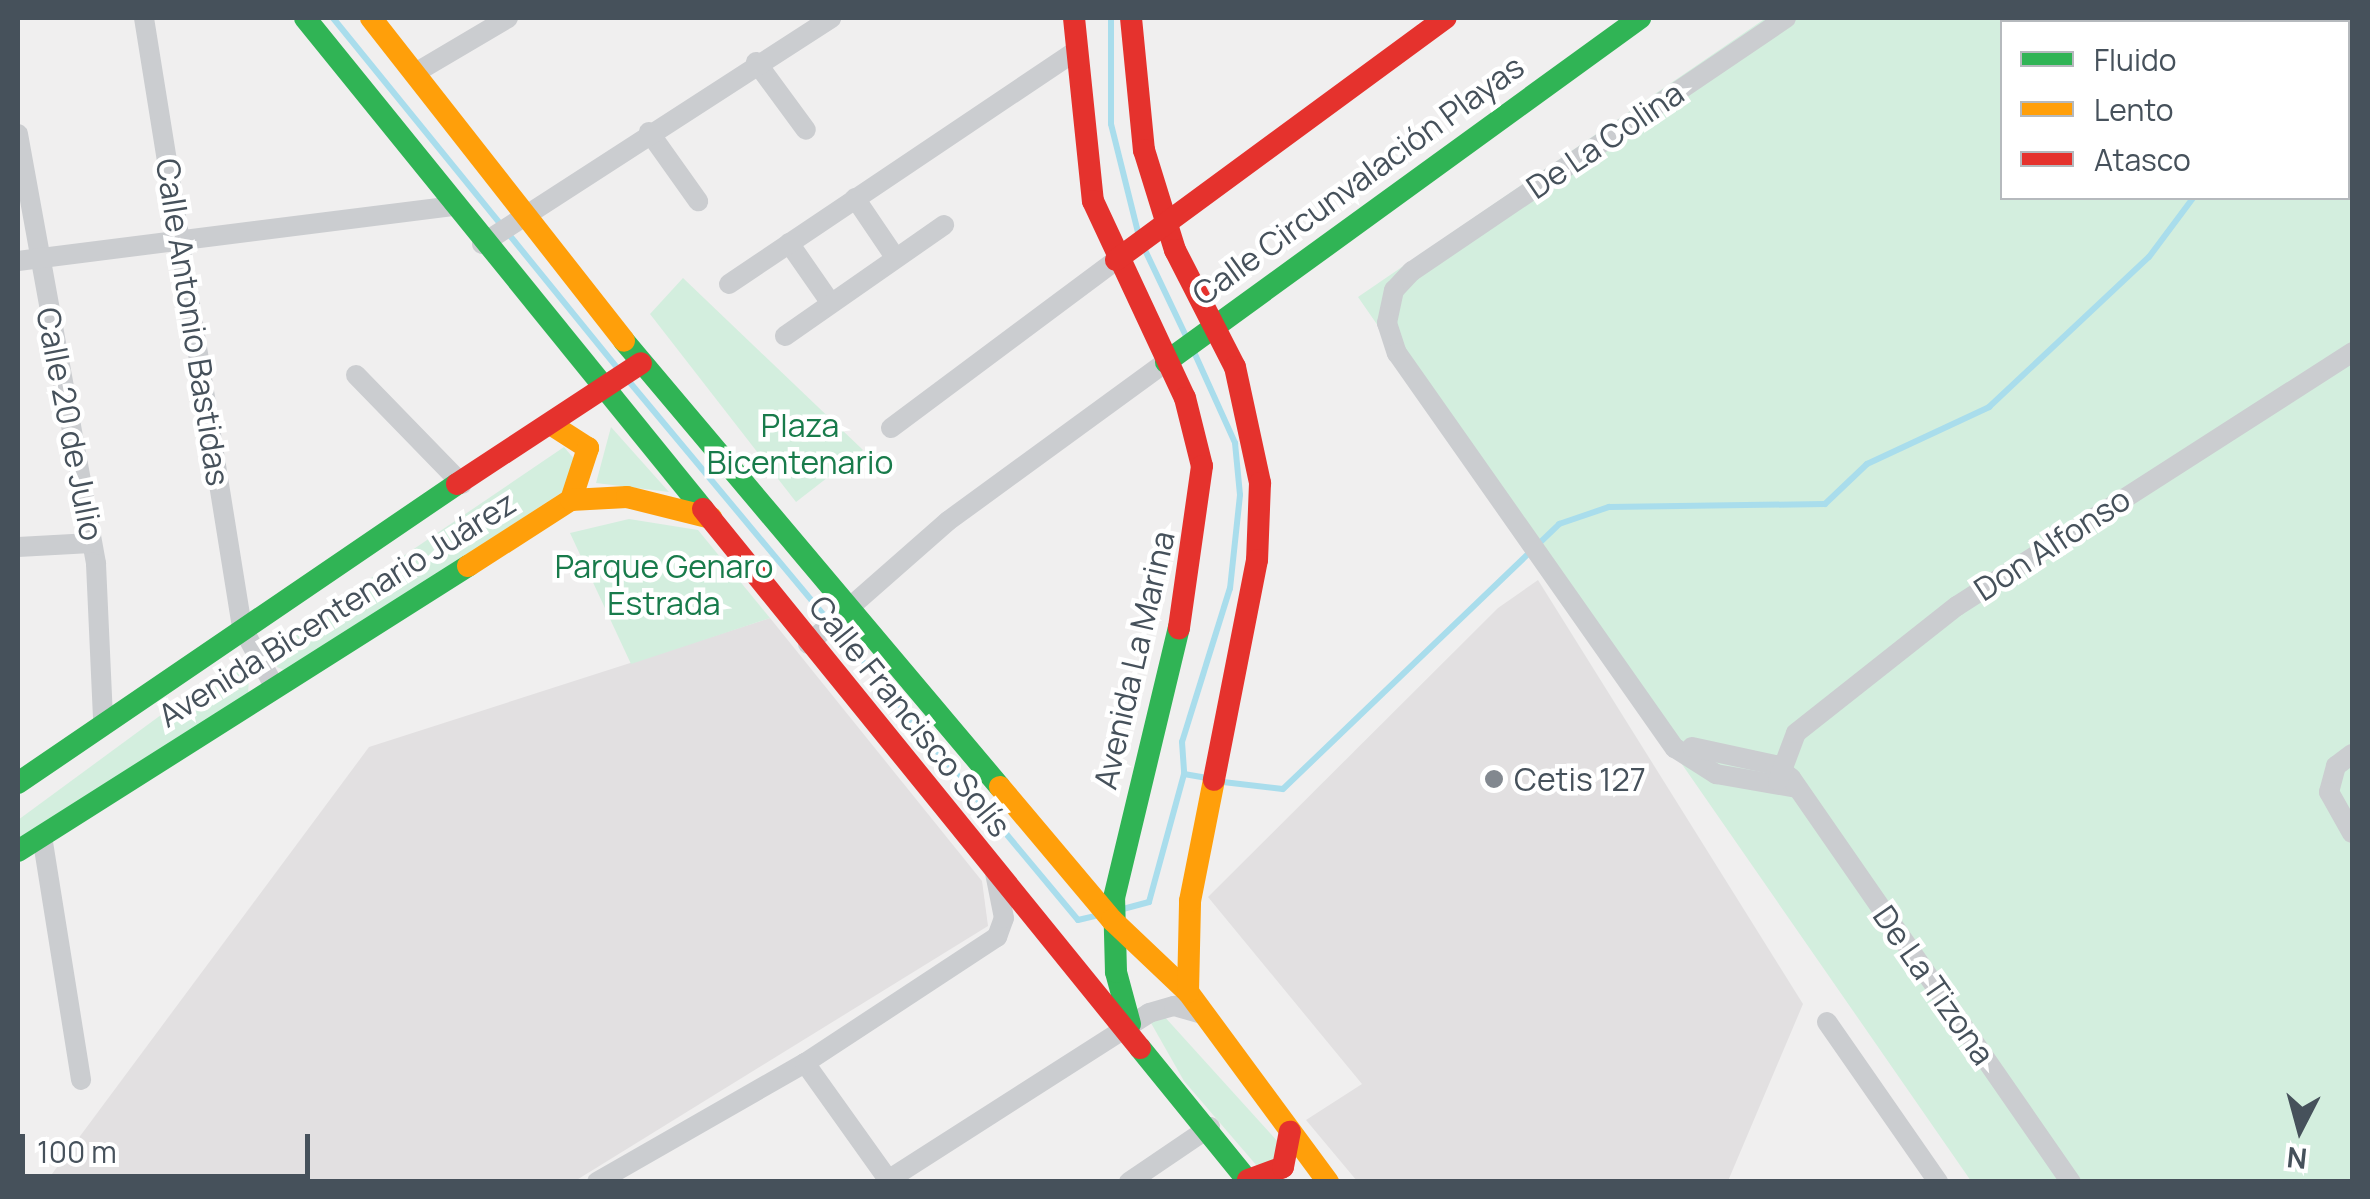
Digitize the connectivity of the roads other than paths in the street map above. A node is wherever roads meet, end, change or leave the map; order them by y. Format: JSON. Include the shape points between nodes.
{"nodes":[{"id":1,"x":144,"y":18,"type":"edge"},
{"id":2,"x":304,"y":18,"type":"edge"},
{"id":3,"x":371,"y":18,"type":"edge"},
{"id":4,"x":508,"y":18,"type":"edge"},
{"id":5,"x":831,"y":18,"type":"edge"},
{"id":6,"x":1074,"y":18,"type":"edge"},
{"id":7,"x":1446,"y":18,"type":"edge"},
{"id":8,"x":1640,"y":18,"type":"edge"},
{"id":9,"x":1786,"y":18,"type":"edge"},
{"id":10,"x":1134,"y":19,"type":"edge"},
{"id":11,"x":1606,"y":29,"type":"edge"},
{"id":12,"x":1073,"y":54,"type":"junction"},
{"id":13,"x":756,"y":62,"type":"junction"},
{"id":14,"x":416,"y":73,"type":"junction"},
{"id":15,"x":806,"y":130,"type":"dead end"},
{"id":16,"x":649,"y":132,"type":"junction"},
{"id":17,"x":18,"y":134,"type":"edge"},
{"id":18,"x":855,"y":198,"type":"junction"},
{"id":19,"x":698,"y":201,"type":"dead end"},
{"id":20,"x":451,"y":206,"type":"junction"},
{"id":21,"x":522,"y":213,"type":"junction"},
{"id":22,"x":1166,"y":222,"type":"junction"},
{"id":23,"x":944,"y":225,"type":"dead end"},
{"id":24,"x":180,"y":240,"type":"junction"},
{"id":25,"x":789,"y":243,"type":"junction"},
{"id":26,"x":482,"y":244,"type":"junction"},
{"id":27,"x":895,"y":257,"type":"junction"},
{"id":28,"x":28,"y":260,"type":"edge"},
{"id":29,"x":1116,"y":260,"type":"junction"},
{"id":30,"x":729,"y":284,"type":"dead end"},
{"id":31,"x":830,"y":302,"type":"junction"},
{"id":32,"x":1214,"y":326,"type":"junction"},
{"id":33,"x":785,"y":336,"type":"dead end"},
{"id":34,"x":2352,"y":352,"type":"edge"},
{"id":35,"x":1166,"y":362,"type":"junction"},
{"id":36,"x":641,"y":363,"type":"junction"},
{"id":37,"x":356,"y":375,"type":"dead end"},
{"id":38,"x":600,"y":390,"type":"junction"},
{"id":39,"x":552,"y":425,"type":"junction"},
{"id":40,"x":891,"y":428,"type":"dead end"},
{"id":41,"x":462,"y":484,"type":"junction"},
{"id":42,"x":571,"y":500,"type":"junction"},
{"id":43,"x":711,"y":518,"type":"junction"},
{"id":44,"x":91,"y":543,"type":"junction"},
{"id":45,"x":18,"y":547,"type":"edge"},
{"id":46,"x":850,"y":609,"type":"junction"},
{"id":47,"x":242,"y":627,"type":"junction"},
{"id":48,"x":808,"y":644,"type":"junction"},
{"id":49,"x":274,"y":686,"type":"junction"},
{"id":50,"x":104,"y":717,"type":"junction"},
{"id":51,"x":2352,"y":754,"type":"edge"},
{"id":52,"x":1785,"y":779,"type":"junction"},
{"id":53,"x":18,"y":784,"type":"edge"},
{"id":54,"x":2352,"y":833,"type":"edge"},
{"id":55,"x":42,"y":836,"type":"junction"},
{"id":56,"x":18,"y":851,"type":"edge"},
{"id":57,"x":995,"y":873,"type":"junction"},
{"id":58,"x":1107,"y":913,"type":"junction"},
{"id":59,"x":1188,"y":992,"type":"junction"},
{"id":60,"x":1202,"y":1014,"type":"junction"},
{"id":61,"x":1827,"y":1022,"type":"dead end"},
{"id":62,"x":1132,"y":1031,"type":"junction"},
{"id":63,"x":805,"y":1064,"type":"junction"},
{"id":64,"x":81,"y":1080,"type":"dead end"},
{"id":65,"x":1210,"y":1127,"type":"junction"},
{"id":66,"x":1290,"y":1132,"type":"junction"},
{"id":67,"x":888,"y":1181,"type":"edge"},
{"id":68,"x":1248,"y":1181,"type":"edge"},
{"id":69,"x":597,"y":1182,"type":"edge"},
{"id":70,"x":1129,"y":1182,"type":"edge"},
{"id":71,"x":1328,"y":1182,"type":"edge"},
{"id":72,"x":1938,"y":1182,"type":"edge"},
{"id":73,"x":2071,"y":1182,"type":"edge"}],
"edges":[{"from":1,"to":24,"type":"street","name":"Calle Antonio Bastidas"},
{"from":2,"to":20,"type":"main road","name":"Calle Francisco Solís"},
{"from":3,"to":14,"type":"main road","name":"Calle Francisco Solís"},
{"from":4,"to":14,"type":"street"},
{"from":5,"to":13,"type":"street"},
{"from":6,"to":12,"type":"main road","name":"Avenida La Marina"},
{"from":7,"to":22,"type":"main road"},
{"from":8,"to":11,"type":"main road","name":"Calle Circunvalación Playas"},
{"from":9,"to":52,"type":"street","name":"De La Colina","via":[[1426,265],[1400,321],[1418,375],[1665,728],[1710,757]]},
{"from":10,"to":22,"type":"main road","via":[[1134,104]]},
{"from":11,"to":32,"type":"main road","name":"Calle Circunvalación Playas"},
{"from":12,"to":18,"type":"street"},
{"from":12,"to":29,"type":"main road","name":"Avenida La Marina","via":[[1082,152]]},
{"from":13,"to":15,"type":"street"},
{"from":13,"to":16,"type":"street"},
{"from":14,"to":21,"type":"main road","name":"Calle Francisco Solís"},
{"from":16,"to":19,"type":"street"},
{"from":16,"to":21,"type":"street"},
{"from":17,"to":28,"type":"street","name":"Calle 20 de Julio"},
{"from":18,"to":25,"type":"street"},
{"from":18,"to":27,"type":"street"},
{"from":20,"to":24,"type":"street"},
{"from":20,"to":26,"type":"main road","name":"Calle Francisco Solís"},
{"from":21,"to":26,"type":"street"},
{"from":21,"to":36,"type":"main road","name":"Calle Francisco Solís"},
{"from":22,"to":29,"type":"main road"},
{"from":22,"to":32,"type":"main road"},
{"from":23,"to":27,"type":"street"},
{"from":24,"to":28,"type":"street"},
{"from":24,"to":47,"type":"street","name":"Calle Antonio Bastidas"},
{"from":25,"to":30,"type":"street"},
{"from":25,"to":31,"type":"street"},
{"from":26,"to":38,"type":"main road","name":"Calle Francisco Solís"},
{"from":27,"to":31,"type":"street"},
{"from":28,"to":44,"type":"street","name":"Calle 20 de Julio"},
{"from":29,"to":35,"type":"main road","name":"Avenida La Marina"},
{"from":29,"to":40,"type":"street"},
{"from":31,"to":33,"type":"street"},
{"from":32,"to":35,"type":"main road","name":"Calle Circunvalación Playas"},
{"from":32,"to":59,"type":"main road","via":[[1246,399],[1261,525],[1194,876]]},
{"from":34,"to":52,"type":"street","name":"Don Alfonso","via":[[1957,606],[1796,733]]},
{"from":35,"to":46,"type":"street","via":[[948,522]]},
{"from":35,"to":58,"type":"main road","name":"Avenida La Marina","via":[[1194,428],[1202,502]]},
{"from":36,"to":38,"type":"main road","name":"Avenida Bicentenario Juárez"},
{"from":36,"to":46,"type":"main road","name":"Calle Francisco Solís"},
{"from":37,"to":41,"type":"street"},
{"from":38,"to":39,"type":"main road","name":"Avenida Bicentenario Juárez"},
{"from":38,"to":43,"type":"main road","name":"Calle Francisco Solís"},
{"from":39,"to":41,"type":"main road","name":"Avenida Bicentenario Juárez"},
{"from":39,"to":42,"type":"main road","via":[[588,448]]},
{"from":41,"to":47,"type":"main road","name":"Avenida Bicentenario Juárez"},
{"from":42,"to":43,"type":"main road","name":"Avenida Bicentenario Juárez","via":[[626,497]]},
{"from":42,"to":49,"type":"main road","name":"Avenida Bicentenario Juárez"},
{"from":43,"to":48,"type":"main road","name":"Calle Francisco Solís"},
{"from":44,"to":45,"type":"street"},
{"from":44,"to":50,"type":"street","name":"Calle 20 de Julio"},
{"from":46,"to":48,"type":"street"},
{"from":46,"to":58,"type":"main road","name":"Calle Francisco Solís"},
{"from":47,"to":49,"type":"street","name":"Calle Antonio Bastidas"},
{"from":47,"to":50,"type":"main road","name":"Avenida Bicentenario Juárez"},
{"from":48,"to":57,"type":"main road","name":"Calle Francisco Solís"},
{"from":49,"to":55,"type":"main road","name":"Avenida Bicentenario Juárez"},
{"from":50,"to":53,"type":"main road","name":"Avenida Bicentenario Juárez"},
{"from":51,"to":54,"type":"street","via":[[2336,766],[2329,792]]},
{"from":52,"to":73,"type":"street","name":"De La Tizona"},
{"from":55,"to":56,"type":"main road","name":"Avenida Bicentenario Juárez"},
{"from":55,"to":64,"type":"street"},
{"from":57,"to":62,"type":"main road","name":"Calle Francisco Solís"},
{"from":57,"to":63,"type":"street","via":[[1004,918],[997,937]]},
{"from":58,"to":59,"type":"main road","name":"Calle Francisco Solís"},
{"from":58,"to":62,"type":"main road","name":"Avenida La Marina"},
{"from":59,"to":60,"type":"main road","name":"Calle Francisco Solís"},
{"from":60,"to":62,"type":"street","via":[[1162,1007]]},
{"from":60,"to":66,"type":"main road","name":"Calle Francisco Solís"},
{"from":61,"to":72,"type":"street"},
{"from":62,"to":65,"type":"main road","name":"Calle Francisco Solís"},
{"from":62,"to":67,"type":"street"},
{"from":63,"to":67,"type":"street"},
{"from":63,"to":69,"type":"street"},
{"from":65,"to":68,"type":"main road","name":"Calle Francisco Solís"},
{"from":65,"to":70,"type":"street"},
{"from":66,"to":68,"type":"main road","via":[[1282,1167]]},
{"from":66,"to":71,"type":"main road","name":"Calle Francisco Solís"}]}
